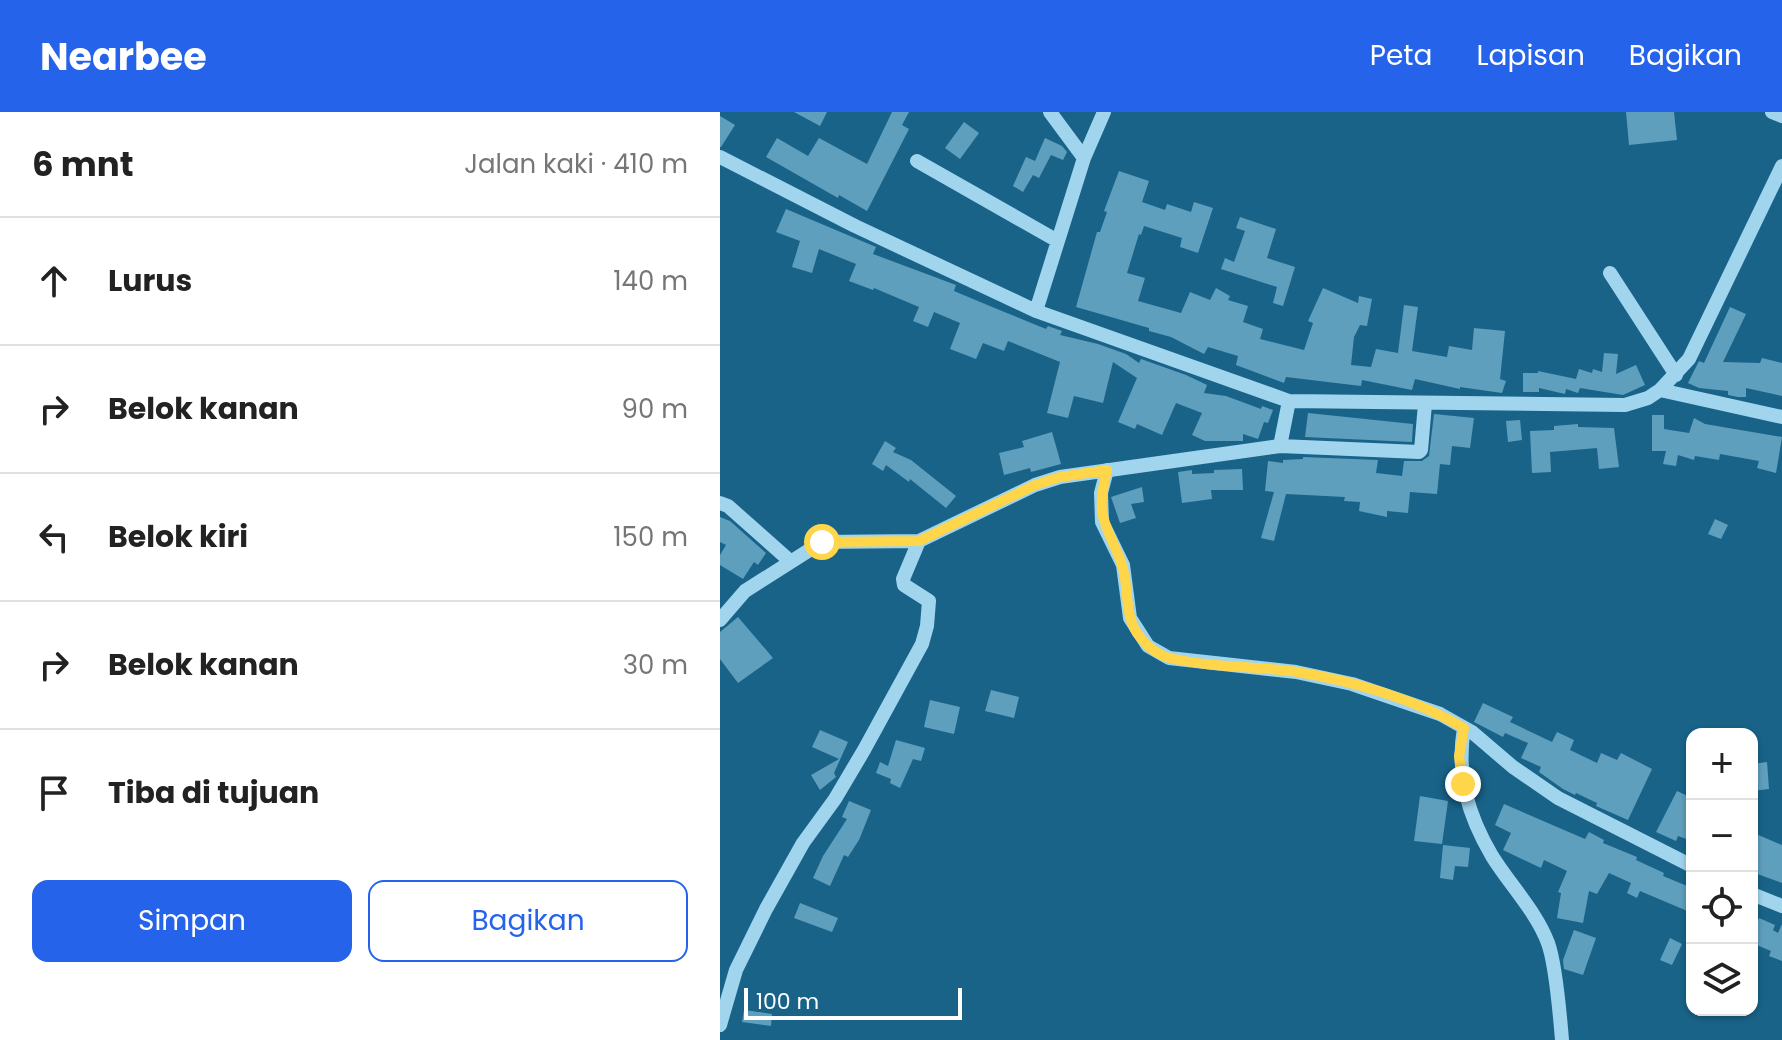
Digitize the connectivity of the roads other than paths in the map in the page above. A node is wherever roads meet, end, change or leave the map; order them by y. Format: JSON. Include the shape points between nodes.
{"nodes":[{"id":1,"x":1050,"y":112,"type":"edge"},
{"id":2,"x":1104,"y":112,"type":"edge"},
{"id":3,"x":1772,"y":112,"type":"edge"},
{"id":4,"x":1782,"y":116,"type":"edge"},
{"id":5,"x":720,"y":157,"type":"edge"},
{"id":6,"x":1084,"y":158,"type":"junction"},
{"id":7,"x":917,"y":161,"type":"dead end"},
{"id":8,"x":1782,"y":166,"type":"edge"},
{"id":9,"x":1056,"y":240,"type":"junction"},
{"id":10,"x":1610,"y":273,"type":"dead end"},
{"id":11,"x":1036,"y":311,"type":"junction"},
{"id":12,"x":1676,"y":375,"type":"junction"},
{"id":13,"x":1660,"y":390,"type":"junction"},
{"id":14,"x":1289,"y":401,"type":"junction"},
{"id":15,"x":1425,"y":404,"type":"junction"},
{"id":16,"x":1782,"y":417,"type":"edge"},
{"id":17,"x":1280,"y":446,"type":"junction"},
{"id":18,"x":1107,"y":470,"type":"junction"},
{"id":19,"x":720,"y":503,"type":"edge"},
{"id":20,"x":919,"y":541,"type":"junction"},
{"id":21,"x":790,"y":561,"type":"junction"},
{"id":22,"x":720,"y":620,"type":"edge"},
{"id":23,"x":1464,"y":728,"type":"junction"},
{"id":24,"x":1686,"y":863,"type":"edge"},
{"id":25,"x":1758,"y":896,"type":"edge"},
{"id":26,"x":1782,"y":906,"type":"edge"},
{"id":27,"x":720,"y":1025,"type":"edge"},
{"id":28,"x":1562,"y":1040,"type":"edge"}],
"edges":[{"from":1,"to":6,"type":"street"},
{"from":2,"to":6,"type":"street"},
{"from":3,"to":4,"type":"street"},
{"from":5,"to":11,"type":"street"},
{"from":6,"to":9,"type":"street"},
{"from":7,"to":9,"type":"street"},
{"from":8,"to":12,"type":"street","via":[[1689,359]]},
{"from":9,"to":11,"type":"street"},
{"from":10,"to":12,"type":"street"},
{"from":11,"to":14,"type":"street"},
{"from":12,"to":13,"type":"street"},
{"from":13,"to":15,"type":"street","via":[[1625,405]]},
{"from":13,"to":16,"type":"street"},
{"from":14,"to":15,"type":"street"},
{"from":14,"to":17,"type":"street"},
{"from":15,"to":17,"type":"street","via":[[1419,452]]},
{"from":17,"to":18,"type":"street"},
{"from":18,"to":20,"type":"street","via":[[1035,485]]},
{"from":18,"to":23,"type":"street","via":[[1102,522],[1123,565],[1130,618],[1148,646],[1169,658],[1296,672],[1352,684],[1440,714]]},
{"from":19,"to":21,"type":"street"},
{"from":20,"to":21,"type":"street","via":[[832,540]]},
{"from":20,"to":27,"type":"street","via":[[903,579],[929,601],[922,644],[766,909],[736,970]]},
{"from":21,"to":22,"type":"street","via":[[745,591]]},
{"from":23,"to":24,"type":"street","via":[[1558,798]]},
{"from":23,"to":28,"type":"street","via":[[1459,756],[1471,811],[1492,856],[1549,945]]},
{"from":25,"to":26,"type":"street"}]}
